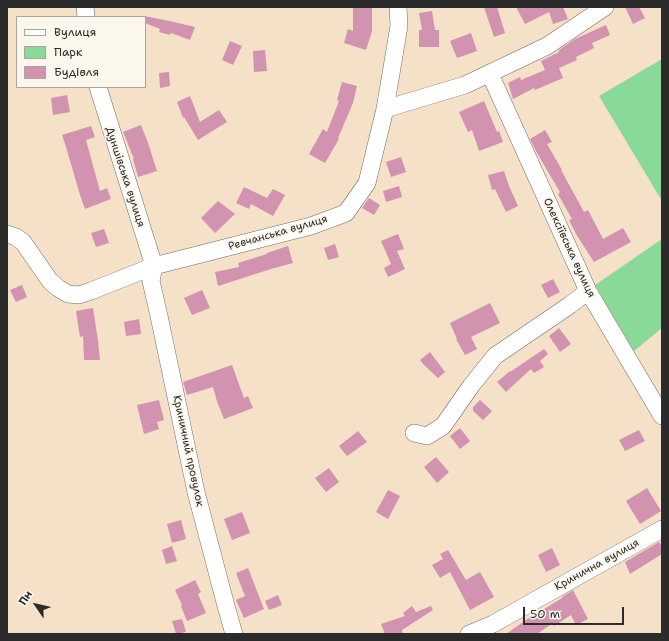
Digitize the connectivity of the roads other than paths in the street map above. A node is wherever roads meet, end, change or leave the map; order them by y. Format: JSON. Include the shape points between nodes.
{"nodes":[{"id":1,"x":398,"y":7,"type":"edge"},
{"id":2,"x":604,"y":7,"type":"edge"},
{"id":3,"x":490,"y":74,"type":"junction"},
{"id":4,"x":98,"y":88,"type":"edge"},
{"id":5,"x":385,"y":108,"type":"junction"},
{"id":6,"x":7,"y":234,"type":"edge"},
{"id":7,"x":154,"y":266,"type":"junction"},
{"id":8,"x":588,"y":291,"type":"junction"},
{"id":9,"x":662,"y":416,"type":"edge"},
{"id":10,"x":414,"y":433,"type":"dead end"},
{"id":11,"x":662,"y":529,"type":"edge"},
{"id":12,"x":234,"y":634,"type":"edge"},
{"id":13,"x":469,"y":634,"type":"edge"}],
"edges":[{"from":1,"to":5,"type":"street","name":"Ревчанська вулиця","via":[[399,26]]},
{"from":2,"to":3,"type":"street","via":[[547,46]]},
{"from":3,"to":5,"type":"street","via":[[465,85]]},
{"from":3,"to":8,"type":"street","name":"Олексіївська вулиця"},
{"from":4,"to":7,"type":"street","name":"Дуншівська вулиця"},
{"from":5,"to":7,"type":"street","name":"Ревчанська вулиця","via":[[367,183],[346,213],[311,226]]},
{"from":6,"to":7,"type":"street","name":"Ревчанська вулиця","via":[[23,242],[50,281],[68,294],[79,295]]},
{"from":7,"to":12,"type":"street","name":"Криничний провулок","via":[[151,281],[196,492]]},
{"from":8,"to":9,"type":"street","name":"Олексіївська вулиця"},
{"from":8,"to":10,"type":"street","via":[[495,356],[443,426],[427,436]]},
{"from":11,"to":13,"type":"street","name":"Кринична вулиця","via":[[493,624]]}]}
